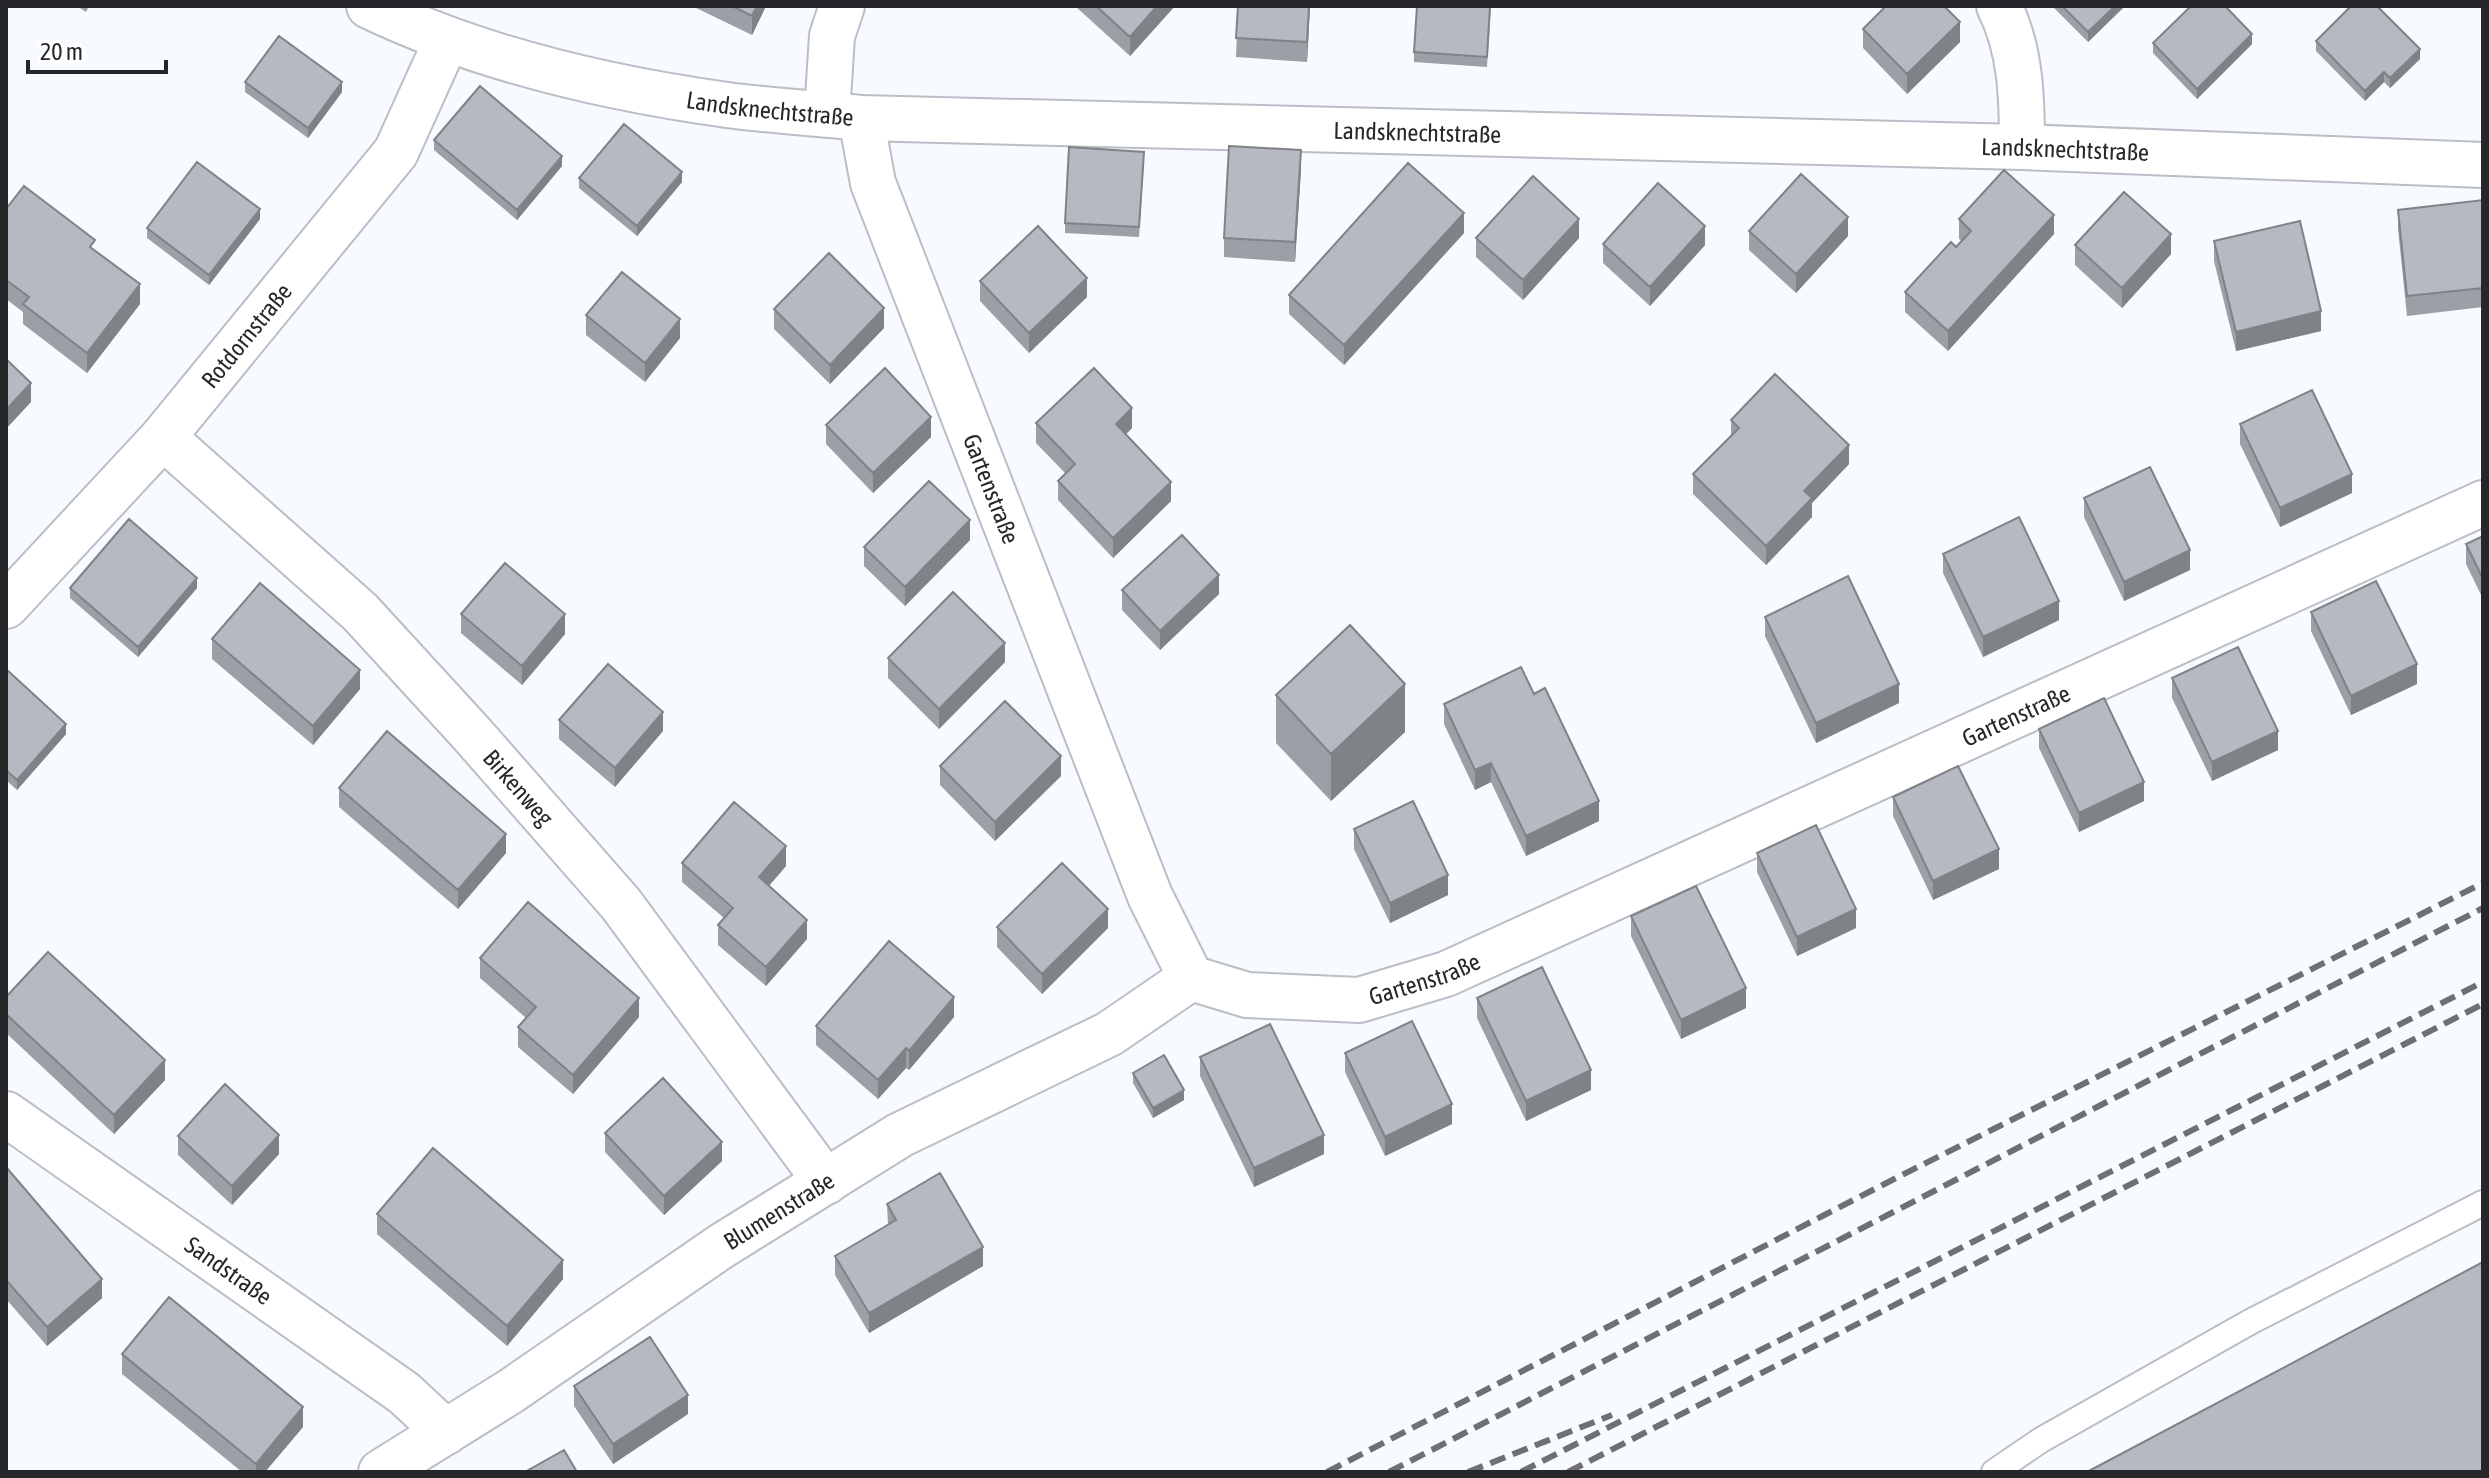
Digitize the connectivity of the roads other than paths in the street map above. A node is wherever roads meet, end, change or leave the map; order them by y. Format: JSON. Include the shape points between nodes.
{"nodes":[{"id":1,"x":369,"y":6,"type":"edge"},
{"id":2,"x":842,"y":6,"type":"edge"},
{"id":3,"x":1999,"y":6,"type":"edge"},
{"id":4,"x":447,"y":39,"type":"junction"},
{"id":5,"x":844,"y":116,"type":"junction"},
{"id":6,"x":2022,"y":147,"type":"junction"},
{"id":7,"x":2483,"y":165,"type":"edge"},
{"id":8,"x":163,"y":437,"type":"junction"},
{"id":9,"x":2483,"y":503,"type":"edge"},
{"id":10,"x":6,"y":606,"type":"edge"},
{"id":11,"x":1191,"y":978,"type":"junction"},
{"id":12,"x":6,"y":1114,"type":"edge"},
{"id":13,"x":826,"y":1182,"type":"junction"},
{"id":14,"x":2483,"y":1203,"type":"edge"},
{"id":15,"x":446,"y":1432,"type":"junction"},
{"id":16,"x":381,"y":1472,"type":"edge"},
{"id":17,"x":1994,"y":1472,"type":"edge"}],
"edges":[{"from":1,"to":4,"type":"street","name":"Landsknechtstraße"},
{"from":2,"to":5,"type":"street","name":"Gartenstraße","via":[[832,36]]},
{"from":3,"to":6,"type":"street","via":[[2020,78]]},
{"from":4,"to":5,"type":"street","name":"Landsknechtstraße","via":[[517,63],[642,90],[727,105]]},
{"from":4,"to":8,"type":"street","name":"Rotdornstraße","via":[[396,152]]},
{"from":5,"to":6,"type":"street","name":"Landsknechtstraße"},
{"from":5,"to":11,"type":"street","name":"Gartenstraße","via":[[995,489],[1130,847]]},
{"from":6,"to":7,"type":"street","name":"Landsknechtstraße"},
{"from":8,"to":10,"type":"street","name":"Rotdornstraße"},
{"from":8,"to":13,"type":"street","name":"Birkenweg","via":[[360,612],[471,733],[621,904]]},
{"from":9,"to":11,"type":"street","name":"Gartenstraße","via":[[1446,974],[1359,1000],[1247,995]]},
{"from":11,"to":13,"type":"street","name":"Blumenstraße","via":[[1109,1034],[954,1106]]},
{"from":12,"to":15,"type":"street","name":"Sandstraße","via":[[404,1393]]},
{"from":13,"to":15,"type":"street","name":"Blumenstraße"},
{"from":14,"to":17,"type":"lane","via":[[2250,1322]]},
{"from":15,"to":16,"type":"street","name":"Blumenstraße"}]}
